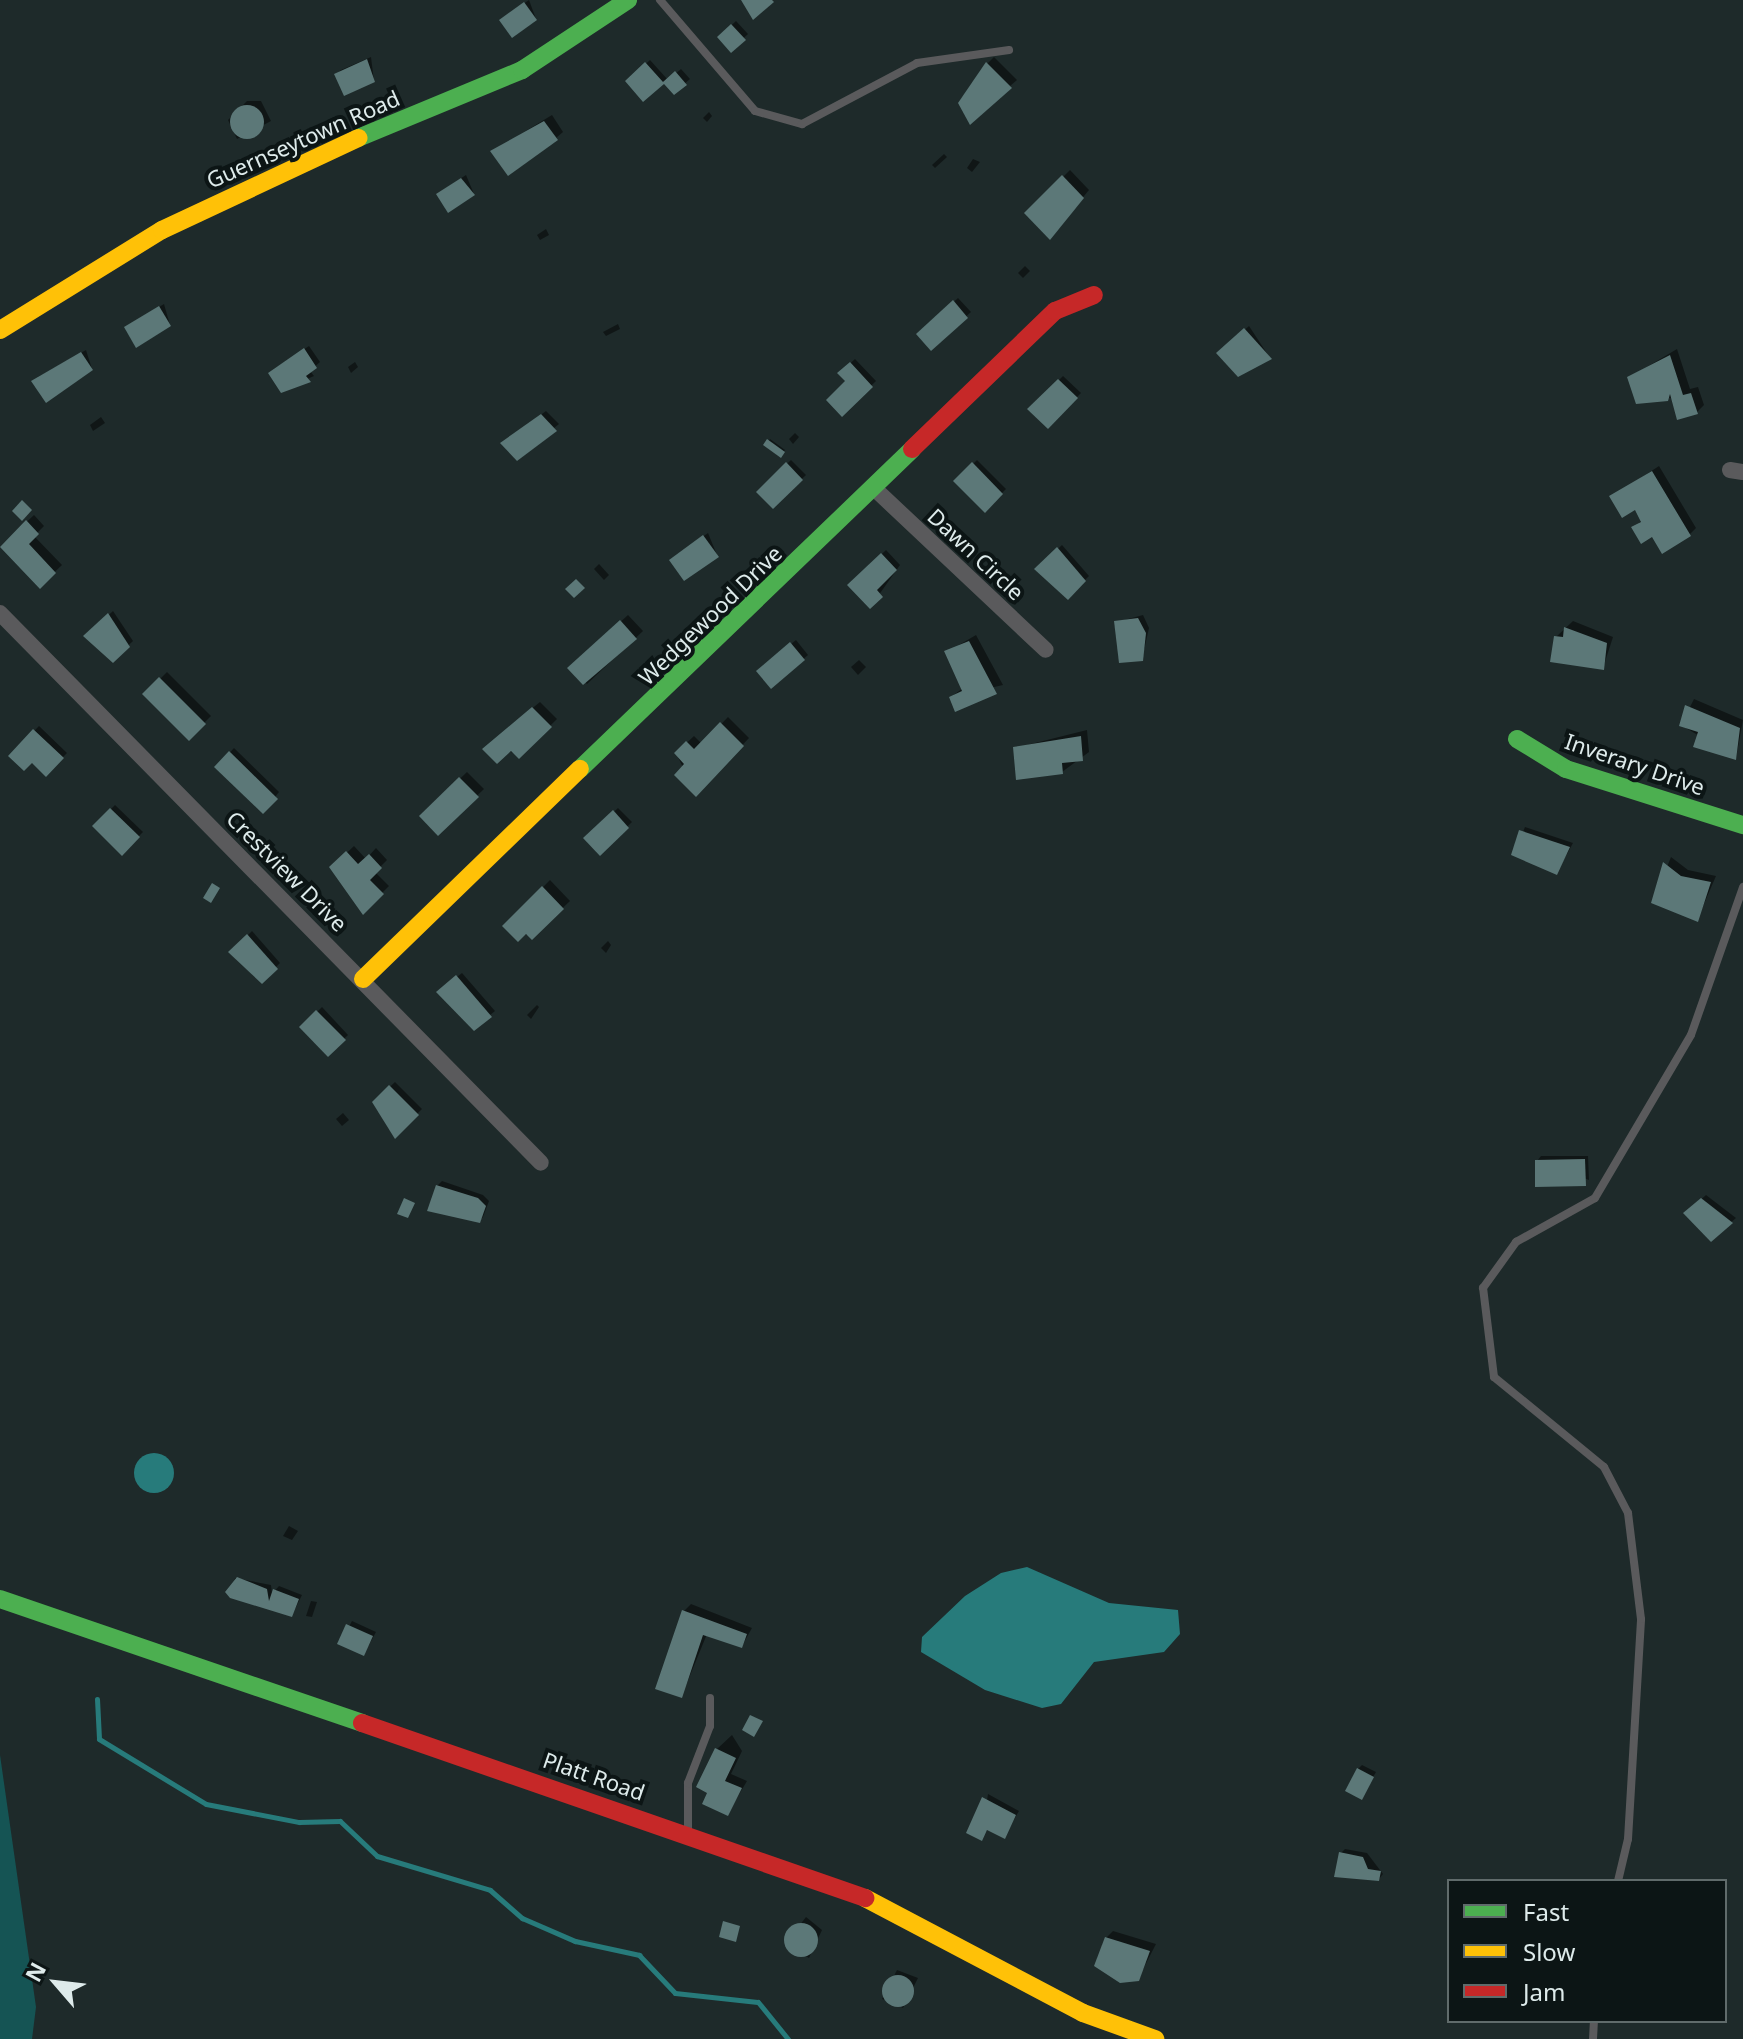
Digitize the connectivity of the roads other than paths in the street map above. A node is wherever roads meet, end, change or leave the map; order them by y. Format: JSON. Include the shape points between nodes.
{"nodes":[{"id":1,"x":628,"y":0,"type":"edge"},
{"id":2,"x":660,"y":0,"type":"edge"},
{"id":3,"x":1009,"y":50,"type":"dead end"},
{"id":4,"x":1094,"y":295,"type":"dead end"},
{"id":5,"x":0,"y":330,"type":"edge"},
{"id":6,"x":876,"y":490,"type":"junction"},
{"id":7,"x":0,"y":613,"type":"edge"},
{"id":8,"x":1046,"y":650,"type":"dead end"},
{"id":9,"x":1517,"y":739,"type":"dead end"},
{"id":10,"x":1743,"y":825,"type":"edge"},
{"id":11,"x":1743,"y":887,"type":"edge"},
{"id":12,"x":363,"y":979,"type":"junction"},
{"id":13,"x":541,"y":1163,"type":"dead end"},
{"id":14,"x":0,"y":1599,"type":"edge"},
{"id":15,"x":710,"y":1698,"type":"dead end"},
{"id":16,"x":687,"y":1834,"type":"junction"},
{"id":17,"x":1618,"y":1879,"type":"edge"},
{"id":18,"x":1155,"y":2039,"type":"edge"}],
"edges":[{"from":1,"to":5,"type":"street","name":"Guernseytown Road","via":[[522,70],[270,175],[162,230]]},
{"from":2,"to":3,"type":"lane","via":[[755,111],[802,124],[917,63]]},
{"from":4,"to":6,"type":"street","name":"Wedgewood Drive","via":[[1055,311]]},
{"from":6,"to":8,"type":"street","name":"Dawn Circle"},
{"from":6,"to":12,"type":"street","name":"Wedgewood Drive"},
{"from":7,"to":12,"type":"street","name":"Crestview Drive"},
{"from":9,"to":10,"type":"street","name":"Inverary Drive","via":[[1566,769]]},
{"from":11,"to":17,"type":"lane","via":[[1691,1035],[1595,1198],[1516,1242],[1483,1288],[1494,1377],[1604,1467],[1632,1529],[1641,1619],[1637,1728]]},
{"from":12,"to":13,"type":"street","name":"Crestview Drive"},
{"from":14,"to":16,"type":"street","name":"Platt Road"},
{"from":15,"to":16,"type":"lane","via":[[710,1726],[688,1783]]},
{"from":16,"to":18,"type":"street","name":"Platt Road","via":[[907,1915],[1083,2013]]}]}
